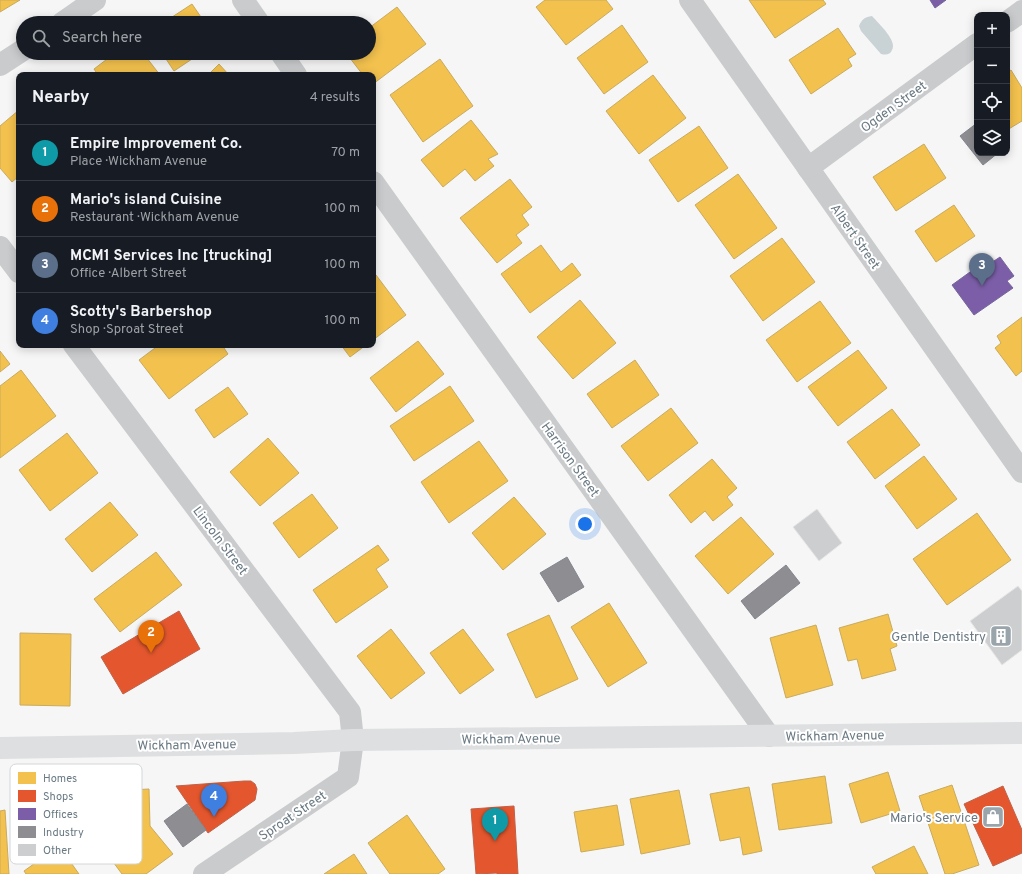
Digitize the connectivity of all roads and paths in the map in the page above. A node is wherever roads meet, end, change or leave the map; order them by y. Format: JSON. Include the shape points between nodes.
{"nodes":[{"id":1,"x":95,"y":0,"type":"edge"},
{"id":2,"x":243,"y":0,"type":"edge"},
{"id":3,"x":690,"y":0,"type":"edge"},
{"id":4,"x":1022,"y":11,"type":"edge"},
{"id":5,"x":72,"y":16,"type":"edge"},
{"id":6,"x":254,"y":16,"type":"edge"},
{"id":7,"x":1010,"y":20,"type":"edge"},
{"id":8,"x":974,"y":46,"type":"edge"},
{"id":9,"x":16,"y":55,"type":"edge"},
{"id":10,"x":286,"y":60,"type":"edge"},
{"id":11,"x":0,"y":65,"type":"edge"},
{"id":12,"x":294,"y":72,"type":"edge"},
{"id":13,"x":808,"y":168,"type":"junction"},
{"id":14,"x":376,"y":186,"type":"edge"},
{"id":15,"x":0,"y":247,"type":"edge"},
{"id":16,"x":16,"y":268,"type":"edge"},
{"id":17,"x":76,"y":348,"type":"edge"},
{"id":18,"x":1022,"y":472,"type":"edge"},
{"id":19,"x":1022,"y":733,"type":"edge"},
{"id":20,"x":770,"y":736,"type":"junction"},
{"id":21,"x":353,"y":740,"type":"junction"},
{"id":22,"x":0,"y":748,"type":"edge"},
{"id":23,"x":204,"y":874,"type":"edge"}],
"edges":[{"from":1,"to":5,"type":"street"},
{"from":2,"to":6,"type":"street"},
{"from":3,"to":13,"type":"street","name":"Albert Street"},
{"from":4,"to":7,"type":"street"},
{"from":8,"to":13,"type":"street","name":"Ogden Street"},
{"from":9,"to":11,"type":"street"},
{"from":10,"to":12,"type":"street"},
{"from":13,"to":18,"type":"street","name":"Albert Street"},
{"from":14,"to":20,"type":"street","name":"Harrison Street"},
{"from":15,"to":16,"type":"street"},
{"from":17,"to":21,"type":"street","name":"Lincoln Street","via":[[350,712]]},
{"from":19,"to":20,"type":"main road","name":"Wickham Avenue"},
{"from":20,"to":21,"type":"main road","name":"Wickham Avenue"},
{"from":21,"to":22,"type":"main road","name":"Wickham Avenue"},
{"from":21,"to":23,"type":"street","name":"Sproat Street","via":[[348,777]]}]}
